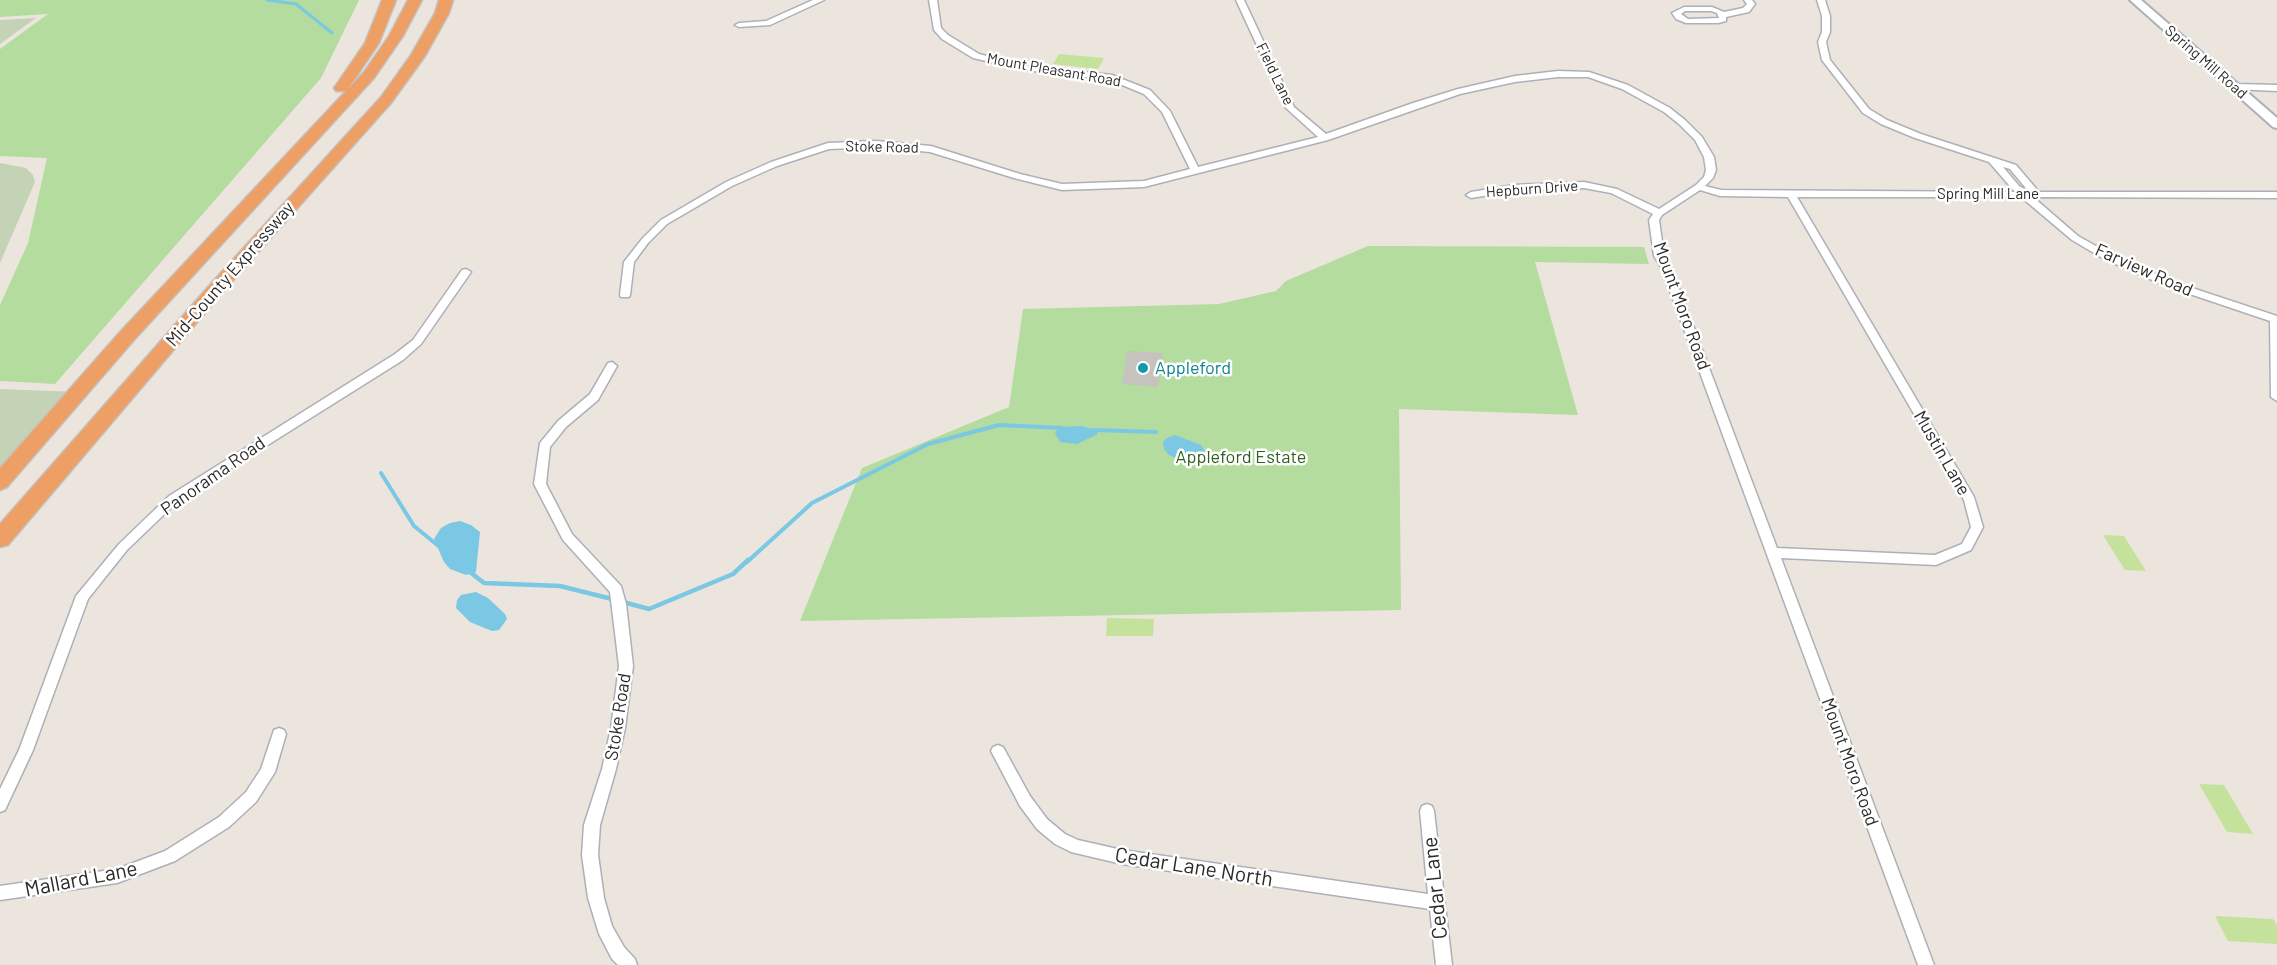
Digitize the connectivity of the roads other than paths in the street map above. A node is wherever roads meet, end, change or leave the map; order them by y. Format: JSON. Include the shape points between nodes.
{"nodes":[{"id":1,"x":382,"y":0,"type":"edge"},
{"id":2,"x":389,"y":0,"type":"edge"},
{"id":3,"x":414,"y":0,"type":"edge"},
{"id":4,"x":446,"y":0,"type":"edge"},
{"id":5,"x":820,"y":0,"type":"edge"},
{"id":6,"x":933,"y":0,"type":"edge"},
{"id":7,"x":1240,"y":0,"type":"edge"},
{"id":8,"x":1748,"y":0,"type":"edge"},
{"id":9,"x":1821,"y":0,"type":"edge"},
{"id":10,"x":2135,"y":0,"type":"edge"},
{"id":11,"x":1722,"y":15,"type":"junction"},
{"id":12,"x":739,"y":25,"type":"dead end"},
{"id":13,"x":372,"y":43,"type":"junction"},
{"id":14,"x":2236,"y":87,"type":"junction"},
{"id":15,"x":2277,"y":88,"type":"edge"},
{"id":16,"x":2277,"y":124,"type":"edge"},
{"id":17,"x":1325,"y":138,"type":"junction"},
{"id":18,"x":1196,"y":172,"type":"junction"},
{"id":19,"x":1699,"y":187,"type":"junction"},
{"id":20,"x":1790,"y":193,"type":"junction"},
{"id":21,"x":1471,"y":195,"type":"dead end"},
{"id":22,"x":2030,"y":195,"type":"junction"},
{"id":23,"x":2277,"y":195,"type":"edge"},
{"id":24,"x":1659,"y":213,"type":"junction"},
{"id":25,"x":466,"y":272,"type":"dead end"},
{"id":26,"x":625,"y":295,"type":"dead end"},
{"id":27,"x":156,"y":306,"type":"junction"},
{"id":28,"x":2276,"y":320,"type":"edge"},
{"id":29,"x":612,"y":366,"type":"dead end"},
{"id":30,"x":2277,"y":397,"type":"edge"},
{"id":31,"x":0,"y":482,"type":"edge"},
{"id":32,"x":0,"y":539,"type":"edge"},
{"id":33,"x":1773,"y":553,"type":"junction"},
{"id":34,"x":279,"y":734,"type":"dead end"},
{"id":35,"x":999,"y":751,"type":"dead end"},
{"id":36,"x":0,"y":805,"type":"edge"},
{"id":37,"x":1427,"y":811,"type":"dead end"},
{"id":38,"x":0,"y":893,"type":"edge"},
{"id":39,"x":1437,"y":903,"type":"junction"},
{"id":40,"x":629,"y":965,"type":"edge"},
{"id":41,"x":1444,"y":965,"type":"edge"},
{"id":42,"x":1926,"y":965,"type":"edge"}],
"edges":[{"from":1,"to":13,"type":"highway","via":[[370,37]]},
{"from":2,"to":13,"type":"highway"},
{"from":3,"to":27,"type":"highway","name":"Mid-County Expressway","via":[[396,36],[369,75]]},
{"from":4,"to":32,"type":"highway","name":"Mid-County Expressway","via":[[418,56],[386,100]]},
{"from":5,"to":12,"type":"street","via":[[767,23]]},
{"from":6,"to":18,"type":"street","name":"Mount Pleasant Road","via":[[937,28],[976,56],[1025,68],[1112,78],[1147,92],[1166,111]]},
{"from":7,"to":17,"type":"street","name":"Field Lane","via":[[1290,108]]},
{"from":8,"to":11,"type":"street","via":[[1751,4],[1746,10]]},
{"from":9,"to":22,"type":"street","name":"Farview Road","via":[[1826,15],[1822,42],[1826,60],[1866,111],[1884,122],[1993,161],[2003,175]]},
{"from":10,"to":14,"type":"main road","name":"Spring Mill Road"},
{"from":11,"to":11,"type":"street","via":[[1707,9],[1684,9],[1677,13],[1682,19],[1695,22],[1718,21],[1723,19]]},
{"from":13,"to":27,"type":"highway","via":[[342,87]]},
{"from":14,"to":15,"type":"street"},
{"from":14,"to":16,"type":"main road","name":"Spring Mill Road"},
{"from":17,"to":18,"type":"street"},
{"from":17,"to":19,"type":"street","via":[[1458,92],[1530,77],[1589,75],[1625,87],[1667,110],[1699,140],[1711,170]]},
{"from":18,"to":26,"type":"street","name":"Stoke Road","via":[[1144,184],[1062,187],[931,149],[876,144],[828,146],[747,176],[664,222],[629,262]]},
{"from":19,"to":20,"type":"street","name":"Spring Mill Lane","via":[[1720,193]]},
{"from":19,"to":24,"type":"street"},
{"from":20,"to":22,"type":"street","name":"Spring Mill Lane"},
{"from":20,"to":33,"type":"street","name":"Mustin Lane","via":[[1970,500],[1977,527],[1967,547],[1936,560]]},
{"from":21,"to":24,"type":"street","name":"Hepburn Drive","via":[[1515,188],[1584,185],[1614,191]]},
{"from":22,"to":23,"type":"street","name":"Spring Mill Lane"},
{"from":22,"to":28,"type":"street","name":"Farview Road","via":[[2075,238],[2108,256],[2169,284]]},
{"from":24,"to":33,"type":"street","name":"Mount Moro Road","via":[[1654,220],[1659,256]]},
{"from":25,"to":36,"type":"street","name":"Panorama Road","via":[[417,342],[399,357],[173,499],[123,547],[83,596],[26,750]]},
{"from":27,"to":31,"type":"highway","name":"Mid-County Expressway"},
{"from":28,"to":30,"type":"street"},
{"from":29,"to":40,"type":"street","name":"Stoke Road","via":[[594,397],[562,424],[544,446],[540,484],[567,537],[616,590],[626,666],[618,728],[592,825],[590,855],[605,929]]},
{"from":33,"to":42,"type":"street","name":"Mount Moro Road"},
{"from":34,"to":38,"type":"street","name":"Mallard Lane","via":[[268,772],[251,797],[224,822],[170,856],[117,876]]},
{"from":35,"to":39,"type":"street","name":"Cedar Lane North","via":[[1042,824],[1076,847]]},
{"from":37,"to":39,"type":"street","name":"Cedar Lane"},
{"from":39,"to":41,"type":"street","name":"Cedar Lane"}]}
